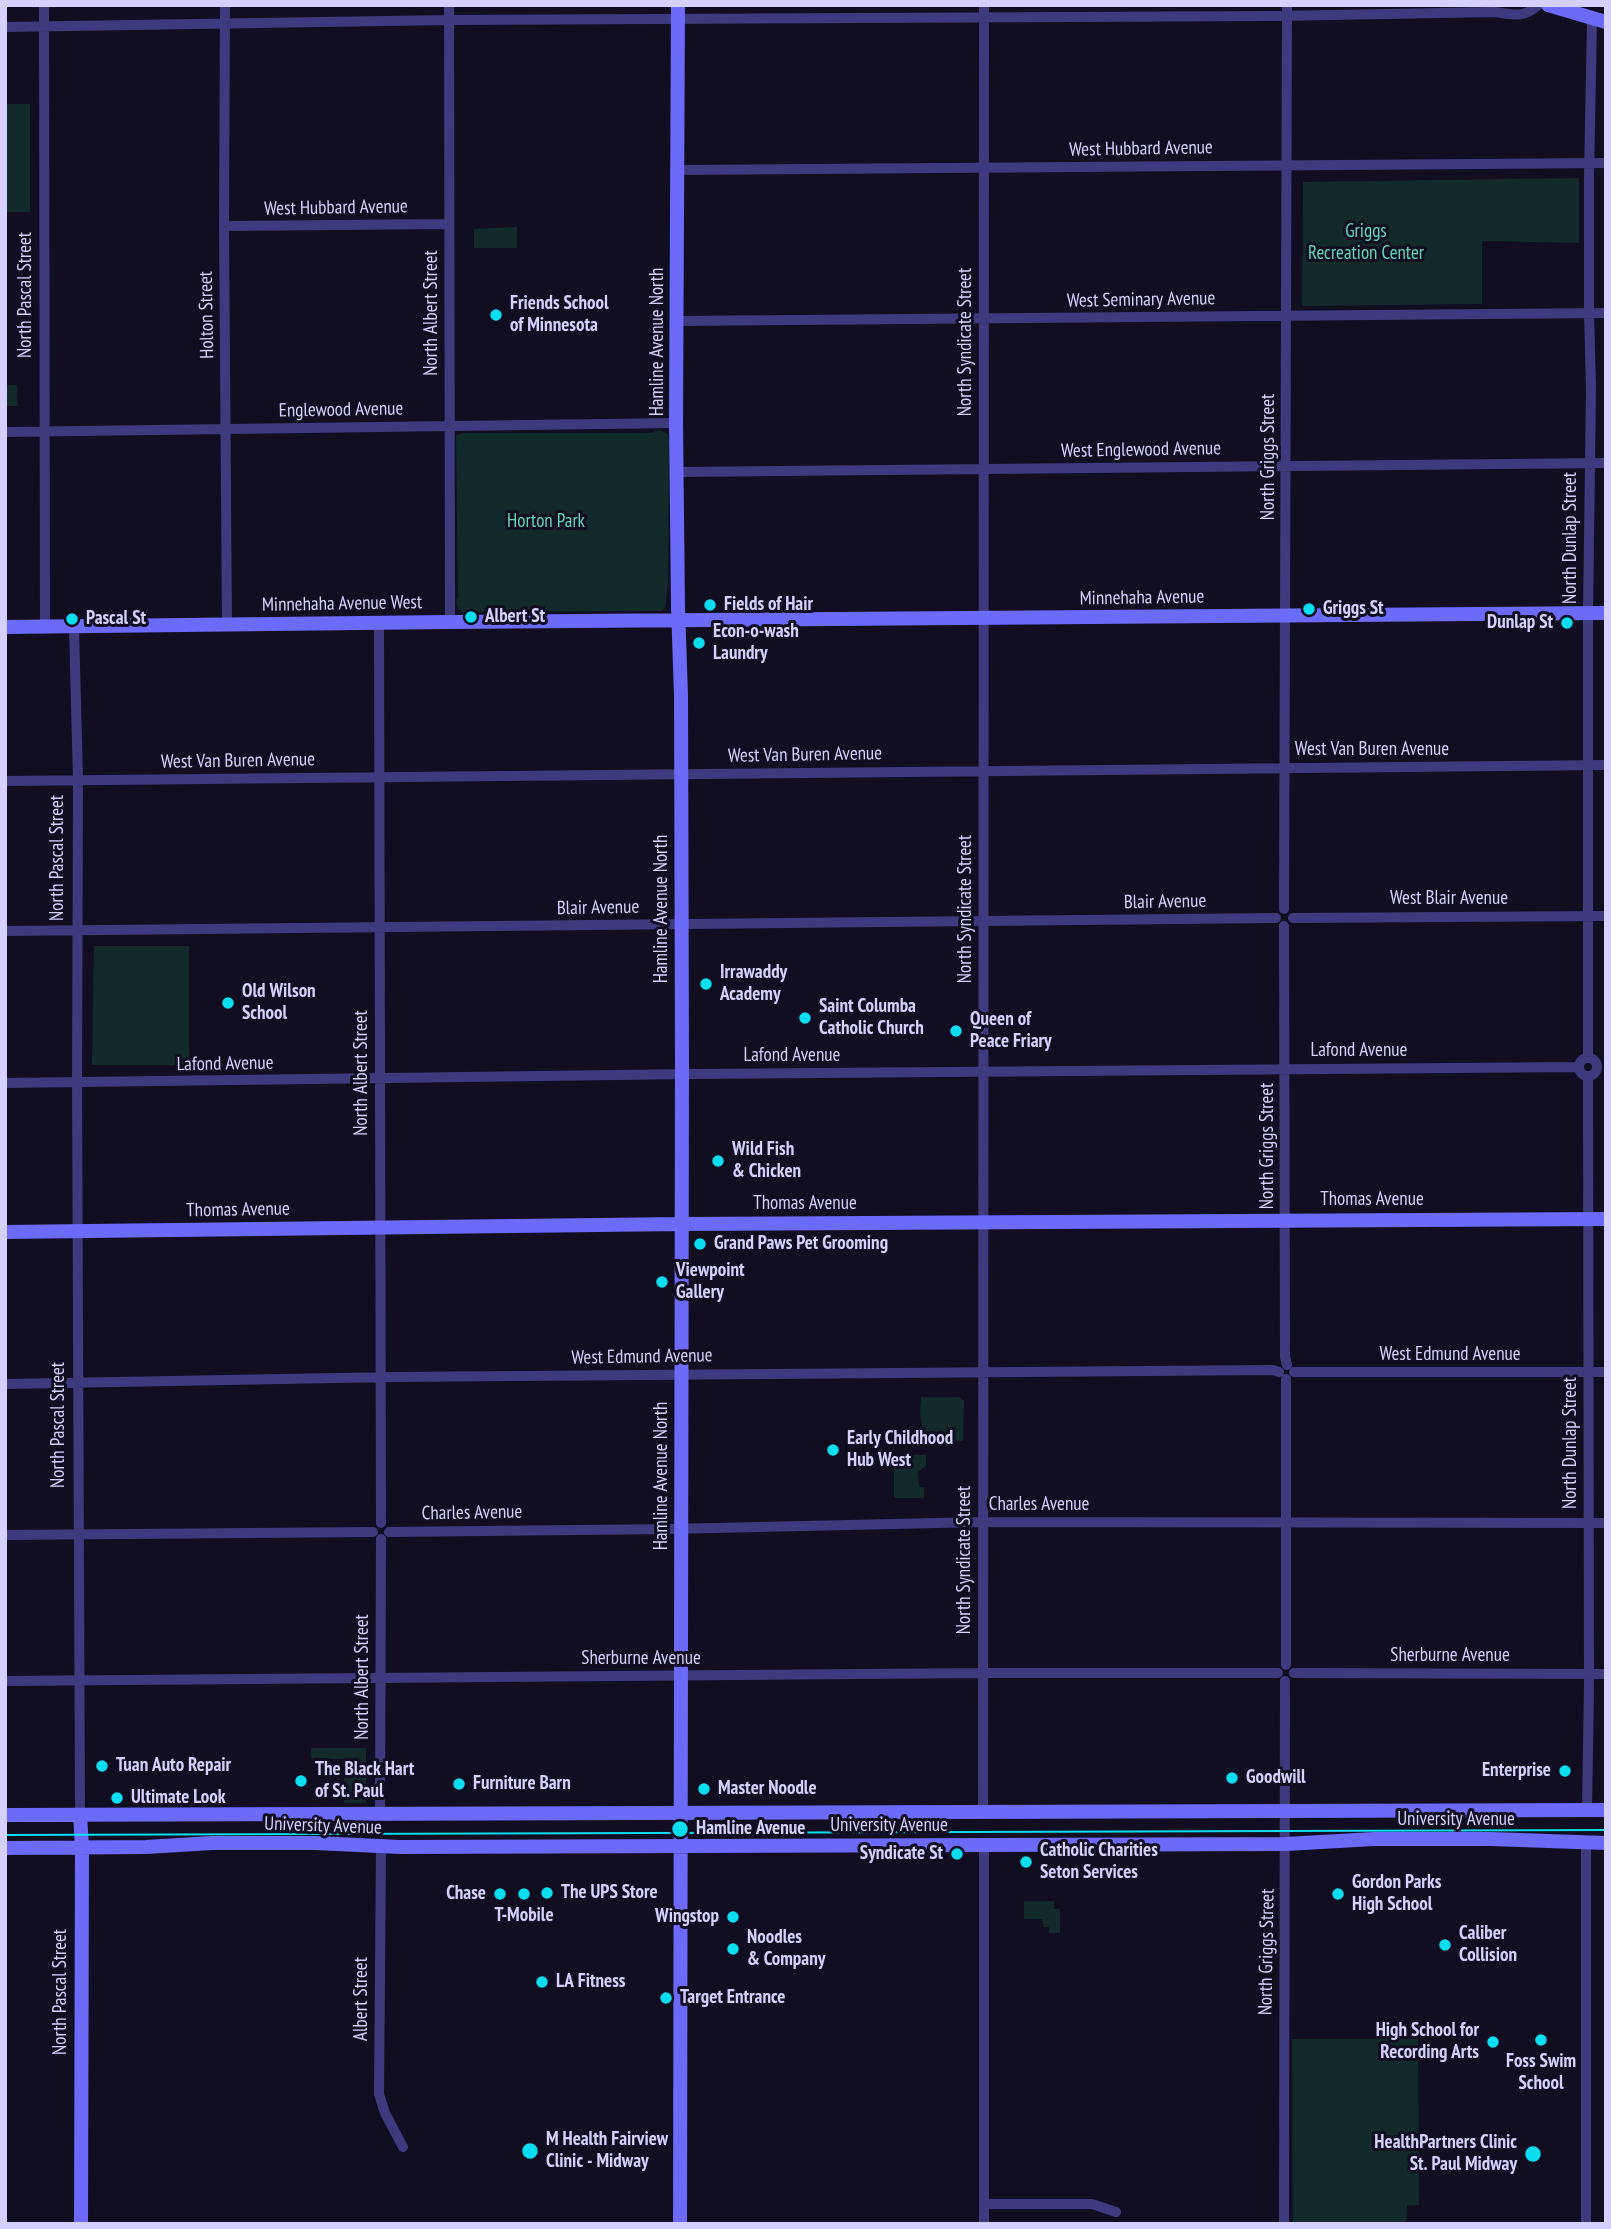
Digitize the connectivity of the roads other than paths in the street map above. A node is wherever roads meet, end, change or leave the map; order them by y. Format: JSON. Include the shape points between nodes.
{"nodes":[{"id":1,"x":44,"y":5,"type":"edge"},
{"id":2,"x":225,"y":5,"type":"edge"},
{"id":3,"x":449,"y":5,"type":"edge"},
{"id":4,"x":984,"y":5,"type":"edge"},
{"id":5,"x":1538,"y":5,"type":"edge"},
{"id":6,"x":1548,"y":5,"type":"edge"},
{"id":7,"x":1287,"y":11,"type":"edge"},
{"id":8,"x":678,"y":12,"type":"edge"},
{"id":9,"x":984,"y":18,"type":"junction"},
{"id":10,"x":449,"y":20,"type":"junction"},
{"id":11,"x":1599,"y":20,"type":"edge"},
{"id":12,"x":225,"y":23,"type":"junction"},
{"id":13,"x":5,"y":27,"type":"edge"},
{"id":14,"x":44,"y":27,"type":"junction"},
{"id":15,"x":1590,"y":163,"type":"junction"},
{"id":16,"x":1606,"y":163,"type":"edge"},
{"id":17,"x":1286,"y":165,"type":"junction"},
{"id":18,"x":983,"y":169,"type":"junction"},
{"id":19,"x":677,"y":170,"type":"junction"},
{"id":20,"x":449,"y":224,"type":"junction"},
{"id":21,"x":224,"y":226,"type":"junction"},
{"id":22,"x":1589,"y":313,"type":"junction"},
{"id":23,"x":1606,"y":313,"type":"edge"},
{"id":24,"x":1287,"y":316,"type":"junction"},
{"id":25,"x":984,"y":319,"type":"junction"},
{"id":26,"x":677,"y":321,"type":"junction"},
{"id":27,"x":676,"y":423,"type":"junction"},
{"id":28,"x":449,"y":426,"type":"junction"},
{"id":29,"x":226,"y":430,"type":"junction"},
{"id":30,"x":46,"y":431,"type":"junction"},
{"id":31,"x":5,"y":432,"type":"edge"},
{"id":32,"x":1589,"y":463,"type":"junction"},
{"id":33,"x":1606,"y":463,"type":"edge"},
{"id":34,"x":1287,"y":466,"type":"junction"},
{"id":35,"x":983,"y":470,"type":"junction"},
{"id":36,"x":677,"y":472,"type":"junction"},
{"id":37,"x":1588,"y":614,"type":"junction"},
{"id":38,"x":1606,"y":614,"type":"edge"},
{"id":39,"x":1285,"y":616,"type":"junction"},
{"id":40,"x":983,"y":619,"type":"junction"},
{"id":41,"x":679,"y":621,"type":"junction"},
{"id":42,"x":450,"y":622,"type":"junction"},
{"id":43,"x":379,"y":623,"type":"junction"},
{"id":44,"x":226,"y":624,"type":"junction"},
{"id":45,"x":5,"y":627,"type":"edge"},
{"id":46,"x":45,"y":627,"type":"junction"},
{"id":47,"x":75,"y":627,"type":"junction"},
{"id":48,"x":1588,"y":765,"type":"junction"},
{"id":49,"x":1606,"y":765,"type":"edge"},
{"id":50,"x":1285,"y":768,"type":"junction"},
{"id":51,"x":984,"y":771,"type":"junction"},
{"id":52,"x":681,"y":774,"type":"junction"},
{"id":53,"x":380,"y":776,"type":"junction"},
{"id":54,"x":78,"y":780,"type":"junction"},
{"id":55,"x":5,"y":781,"type":"edge"},
{"id":56,"x":1588,"y":916,"type":"junction"},
{"id":57,"x":1606,"y":916,"type":"edge"},
{"id":58,"x":1284,"y":918,"type":"junction"},
{"id":59,"x":983,"y":922,"type":"junction"},
{"id":60,"x":682,"y":924,"type":"junction"},
{"id":61,"x":380,"y":928,"type":"junction"},
{"id":62,"x":77,"y":930,"type":"junction"},
{"id":63,"x":5,"y":931,"type":"edge"},
{"id":64,"x":1588,"y":1058,"type":"junction"},
{"id":65,"x":1578,"y":1067,"type":"junction"},
{"id":66,"x":1601,"y":1067,"type":"edge"},
{"id":67,"x":1286,"y":1069,"type":"junction"},
{"id":68,"x":983,"y":1072,"type":"junction"},
{"id":69,"x":682,"y":1074,"type":"junction"},
{"id":70,"x":1588,"y":1077,"type":"junction"},
{"id":71,"x":381,"y":1079,"type":"junction"},
{"id":72,"x":5,"y":1083,"type":"edge"},
{"id":73,"x":77,"y":1083,"type":"junction"},
{"id":74,"x":1588,"y":1219,"type":"junction"},
{"id":75,"x":1606,"y":1219,"type":"edge"},
{"id":76,"x":1285,"y":1220,"type":"junction"},
{"id":77,"x":983,"y":1222,"type":"junction"},
{"id":78,"x":681,"y":1224,"type":"junction"},
{"id":79,"x":380,"y":1228,"type":"junction"},
{"id":80,"x":77,"y":1231,"type":"junction"},
{"id":81,"x":5,"y":1232,"type":"edge"},
{"id":82,"x":983,"y":1372,"type":"junction"},
{"id":83,"x":1287,"y":1372,"type":"junction"},
{"id":84,"x":1588,"y":1372,"type":"junction"},
{"id":85,"x":1606,"y":1372,"type":"edge"},
{"id":86,"x":681,"y":1374,"type":"junction"},
{"id":87,"x":379,"y":1378,"type":"junction"},
{"id":88,"x":78,"y":1382,"type":"junction"},
{"id":89,"x":5,"y":1384,"type":"edge"},
{"id":90,"x":982,"y":1522,"type":"junction"},
{"id":91,"x":1286,"y":1523,"type":"junction"},
{"id":92,"x":1589,"y":1523,"type":"junction"},
{"id":93,"x":1606,"y":1523,"type":"edge"},
{"id":94,"x":682,"y":1529,"type":"junction"},
{"id":95,"x":381,"y":1532,"type":"junction"},
{"id":96,"x":5,"y":1535,"type":"edge"},
{"id":97,"x":78,"y":1535,"type":"junction"},
{"id":98,"x":983,"y":1673,"type":"junction"},
{"id":99,"x":1286,"y":1673,"type":"junction"},
{"id":100,"x":1589,"y":1674,"type":"junction"},
{"id":101,"x":1606,"y":1674,"type":"edge"},
{"id":102,"x":680,"y":1676,"type":"junction"},
{"id":103,"x":379,"y":1677,"type":"junction"},
{"id":104,"x":5,"y":1681,"type":"edge"},
{"id":105,"x":78,"y":1681,"type":"junction"},
{"id":106,"x":1587,"y":1810,"type":"junction"},
{"id":107,"x":1606,"y":1810,"type":"edge"},
{"id":108,"x":983,"y":1812,"type":"junction"},
{"id":109,"x":1286,"y":1812,"type":"junction"},
{"id":110,"x":680,"y":1813,"type":"junction"},
{"id":111,"x":380,"y":1814,"type":"junction"},
{"id":112,"x":5,"y":1815,"type":"edge"},
{"id":113,"x":80,"y":1815,"type":"junction"},
{"id":114,"x":1586,"y":1843,"type":"junction"},
{"id":115,"x":1606,"y":1843,"type":"edge"},
{"id":116,"x":1286,"y":1844,"type":"junction"},
{"id":117,"x":984,"y":1845,"type":"junction"},
{"id":118,"x":381,"y":1847,"type":"junction"},
{"id":119,"x":679,"y":1847,"type":"junction"},
{"id":120,"x":82,"y":1848,"type":"junction"},
{"id":121,"x":5,"y":1849,"type":"edge"},
{"id":122,"x":402,"y":2147,"type":"dead end"},
{"id":123,"x":984,"y":2204,"type":"junction"},
{"id":124,"x":1116,"y":2212,"type":"dead end"},
{"id":125,"x":81,"y":2224,"type":"edge"},
{"id":126,"x":680,"y":2224,"type":"edge"},
{"id":127,"x":984,"y":2224,"type":"edge"},
{"id":128,"x":1284,"y":2224,"type":"edge"},
{"id":129,"x":1586,"y":2224,"type":"edge"}],
"edges":[{"from":1,"to":14,"type":"street","name":"North Pascal Street"},
{"from":2,"to":12,"type":"street","name":"Holton Street"},
{"from":3,"to":10,"type":"street","name":"North Albert Street"},
{"from":4,"to":9,"type":"street","name":"North Syndicate Street"},
{"from":5,"to":7,"type":"street","via":[[1520,16]]},
{"from":6,"to":11,"type":"street"},
{"from":7,"to":9,"type":"street"},
{"from":7,"to":17,"type":"street","name":"North Griggs Street"},
{"from":8,"to":9,"type":"street"},
{"from":8,"to":10,"type":"street"},
{"from":8,"to":19,"type":"street","name":"Hamline Avenue North"},
{"from":9,"to":18,"type":"street","name":"North Syndicate Street"},
{"from":10,"to":12,"type":"street"},
{"from":10,"to":20,"type":"street","name":"North Albert Street"},
{"from":11,"to":15,"type":"street","name":"North Dunlap Street"},
{"from":12,"to":14,"type":"street"},
{"from":12,"to":21,"type":"street","name":"Holton Street"},
{"from":13,"to":14,"type":"street"},
{"from":14,"to":30,"type":"street","name":"North Pascal Street"},
{"from":15,"to":16,"type":"street","name":"West Hubbard Avenue"},
{"from":15,"to":17,"type":"street","name":"West Hubbard Avenue"},
{"from":15,"to":22,"type":"street","name":"North Dunlap Street"},
{"from":17,"to":18,"type":"street","name":"West Hubbard Avenue"},
{"from":17,"to":24,"type":"street","name":"North Griggs Street"},
{"from":18,"to":19,"type":"street","name":"West Hubbard Avenue"},
{"from":18,"to":25,"type":"street","name":"North Syndicate Street"},
{"from":19,"to":26,"type":"street","name":"Hamline Avenue North"},
{"from":20,"to":21,"type":"street","name":"West Hubbard Avenue"},
{"from":20,"to":28,"type":"street","name":"North Albert Street"},
{"from":21,"to":29,"type":"street","name":"Holton Street"},
{"from":22,"to":23,"type":"street","name":"West Seminary Avenue"},
{"from":22,"to":24,"type":"street","name":"West Seminary Avenue"},
{"from":22,"to":32,"type":"street","name":"North Dunlap Street"},
{"from":24,"to":25,"type":"street","name":"West Seminary Avenue"},
{"from":24,"to":34,"type":"street","name":"North Griggs Street"},
{"from":25,"to":26,"type":"street","name":"West Seminary Avenue"},
{"from":25,"to":35,"type":"street","name":"North Syndicate Street"},
{"from":26,"to":27,"type":"street","name":"Hamline Avenue North"},
{"from":27,"to":28,"type":"street","name":"Englewood Avenue"},
{"from":27,"to":36,"type":"street","name":"Hamline Avenue North"},
{"from":28,"to":29,"type":"street","name":"Englewood Avenue"},
{"from":28,"to":42,"type":"street","name":"North Albert Street"},
{"from":29,"to":30,"type":"street","name":"Englewood Avenue"},
{"from":29,"to":44,"type":"street","name":"Holton Street"},
{"from":30,"to":31,"type":"street","name":"Englewood Avenue"},
{"from":30,"to":46,"type":"street","name":"North Pascal Street"},
{"from":32,"to":33,"type":"street","name":"West Englewood Avenue"},
{"from":32,"to":34,"type":"street","name":"West Englewood Avenue"},
{"from":32,"to":37,"type":"street","name":"North Dunlap Street"},
{"from":34,"to":35,"type":"street","name":"West Englewood Avenue"},
{"from":34,"to":39,"type":"street","name":"North Griggs Street"},
{"from":35,"to":36,"type":"street","name":"West Englewood Avenue"},
{"from":35,"to":40,"type":"street","name":"North Syndicate Street"},
{"from":36,"to":41,"type":"street","name":"Hamline Avenue North"},
{"from":37,"to":38,"type":"street","name":"Minnehaha Avenue"},
{"from":37,"to":39,"type":"street","name":"Minnehaha Avenue"},
{"from":37,"to":48,"type":"street","name":"North Dunlap Street"},
{"from":39,"to":40,"type":"street","name":"Minnehaha Avenue"},
{"from":39,"to":50,"type":"street","name":"North Griggs Street"},
{"from":40,"to":41,"type":"street","name":"Minnehaha Avenue"},
{"from":40,"to":51,"type":"street","name":"North Syndicate Street"},
{"from":41,"to":42,"type":"street","name":"Minnehaha Avenue West"},
{"from":41,"to":52,"type":"street","name":"Hamline Avenue North"},
{"from":42,"to":43,"type":"street","name":"Minnehaha Avenue West"},
{"from":43,"to":44,"type":"street","name":"Minnehaha Avenue West"},
{"from":43,"to":53,"type":"street","name":"North Albert Street"},
{"from":44,"to":47,"type":"street","name":"Minnehaha Avenue West"},
{"from":45,"to":46,"type":"street","name":"Minnehaha Avenue West"},
{"from":46,"to":47,"type":"street","name":"Minnehaha Avenue West"},
{"from":47,"to":54,"type":"street","name":"North Pascal Street"},
{"from":48,"to":49,"type":"street","name":"West Van Buren Avenue"},
{"from":48,"to":50,"type":"street","name":"West Van Buren Avenue"},
{"from":48,"to":56,"type":"street","name":"North Dunlap Street"},
{"from":50,"to":51,"type":"street","name":"West Van Buren Avenue"},
{"from":50,"to":58,"type":"street","name":"North Griggs Street"},
{"from":51,"to":52,"type":"street","name":"West Van Buren Avenue"},
{"from":51,"to":59,"type":"street","name":"North Syndicate Street"},
{"from":52,"to":53,"type":"street","name":"West Van Buren Avenue"},
{"from":52,"to":60,"type":"street","name":"Hamline Avenue North"},
{"from":53,"to":54,"type":"street","name":"West Van Buren Avenue"},
{"from":53,"to":61,"type":"street","name":"North Albert Street"},
{"from":54,"to":55,"type":"street","name":"West Van Buren Avenue"},
{"from":54,"to":62,"type":"street","name":"North Pascal Street"},
{"from":56,"to":57,"type":"street","name":"West Blair Avenue"},
{"from":56,"to":58,"type":"street","name":"West Blair Avenue"},
{"from":56,"to":64,"type":"street","name":"North Dunlap Street"},
{"from":58,"to":59,"type":"street","name":"Blair Avenue"},
{"from":58,"to":67,"type":"street","name":"North Griggs Street"},
{"from":59,"to":60,"type":"street","name":"Blair Avenue"},
{"from":59,"to":68,"type":"street","name":"North Syndicate Street"},
{"from":60,"to":61,"type":"street","name":"Blair Avenue"},
{"from":60,"to":69,"type":"street","name":"Hamline Avenue North"},
{"from":61,"to":62,"type":"street","name":"Blair Avenue"},
{"from":61,"to":71,"type":"street","name":"North Albert Street"},
{"from":62,"to":63,"type":"street","name":"Blair Avenue"},
{"from":62,"to":73,"type":"street","name":"North Pascal Street"},
{"from":64,"to":65,"type":"street"},
{"from":64,"to":66,"type":"street"},
{"from":65,"to":67,"type":"street","name":"Lafond Avenue"},
{"from":65,"to":70,"type":"street"},
{"from":66,"to":70,"type":"street"},
{"from":67,"to":68,"type":"street","name":"Lafond Avenue"},
{"from":67,"to":76,"type":"street","name":"North Griggs Street"},
{"from":68,"to":69,"type":"street","name":"Lafond Avenue"},
{"from":68,"to":77,"type":"street","name":"North Syndicate Street"},
{"from":69,"to":71,"type":"street","name":"Lafond Avenue"},
{"from":69,"to":78,"type":"street","name":"Hamline Avenue North"},
{"from":70,"to":74,"type":"street","name":"North Dunlap Street"},
{"from":71,"to":73,"type":"street","name":"Lafond Avenue"},
{"from":71,"to":79,"type":"street","name":"North Albert Street"},
{"from":72,"to":73,"type":"street","name":"Lafond Avenue"},
{"from":73,"to":80,"type":"street","name":"North Pascal Street"},
{"from":74,"to":75,"type":"street","name":"Thomas Avenue"},
{"from":74,"to":76,"type":"street","name":"Thomas Avenue"},
{"from":74,"to":84,"type":"street","name":"North Dunlap Street"},
{"from":76,"to":77,"type":"street","name":"Thomas Avenue"},
{"from":76,"to":83,"type":"street","name":"North Griggs Street"},
{"from":77,"to":78,"type":"street","name":"Thomas Avenue"},
{"from":77,"to":82,"type":"street","name":"North Syndicate Street"},
{"from":78,"to":79,"type":"street","name":"Thomas Avenue"},
{"from":78,"to":86,"type":"street","name":"Hamline Avenue North"},
{"from":79,"to":80,"type":"street","name":"Thomas Avenue"},
{"from":79,"to":87,"type":"street","name":"North Albert Street"},
{"from":80,"to":81,"type":"street","name":"Thomas Avenue"},
{"from":80,"to":88,"type":"street","name":"North Pascal Street"},
{"from":82,"to":83,"type":"street","name":"West Edmund Avenue"},
{"from":82,"to":86,"type":"street","name":"West Edmund Avenue"},
{"from":82,"to":90,"type":"street","name":"North Syndicate Street"},
{"from":83,"to":84,"type":"street","name":"West Edmund Avenue"},
{"from":83,"to":91,"type":"street","name":"North Griggs Street"},
{"from":84,"to":85,"type":"street","name":"West Edmund Avenue"},
{"from":84,"to":92,"type":"street","name":"North Dunlap Street"},
{"from":86,"to":87,"type":"street","name":"West Edmund Avenue"},
{"from":86,"to":94,"type":"street","name":"Hamline Avenue North"},
{"from":87,"to":88,"type":"street","name":"West Edmund Avenue"},
{"from":87,"to":95,"type":"street","name":"North Albert Street"},
{"from":88,"to":89,"type":"street","name":"West Edmund Avenue"},
{"from":88,"to":97,"type":"street","name":"North Pascal Street"},
{"from":90,"to":91,"type":"street","name":"Charles Avenue"},
{"from":90,"to":94,"type":"street","name":"Charles Avenue"},
{"from":90,"to":98,"type":"street","name":"North Syndicate Street"},
{"from":91,"to":92,"type":"street","name":"Charles Avenue"},
{"from":91,"to":99,"type":"street","name":"North Griggs Street"},
{"from":92,"to":93,"type":"street","name":"Charles Avenue"},
{"from":92,"to":100,"type":"street","name":"North Dunlap Street"},
{"from":94,"to":95,"type":"street","name":"Charles Avenue"},
{"from":94,"to":102,"type":"street","name":"Hamline Avenue North"},
{"from":95,"to":97,"type":"street","name":"Charles Avenue"},
{"from":95,"to":103,"type":"street","name":"North Albert Street"},
{"from":96,"to":97,"type":"street","name":"Charles Avenue"},
{"from":97,"to":105,"type":"street","name":"North Pascal Street"},
{"from":98,"to":99,"type":"street","name":"Sherburne Avenue"},
{"from":98,"to":102,"type":"street","name":"Sherburne Avenue"},
{"from":98,"to":108,"type":"street","name":"North Syndicate Street"},
{"from":99,"to":100,"type":"street","name":"Sherburne Avenue"},
{"from":99,"to":109,"type":"street","name":"North Griggs Street"},
{"from":100,"to":101,"type":"street","name":"Sherburne Avenue"},
{"from":100,"to":106,"type":"street","name":"North Dunlap Street"},
{"from":102,"to":103,"type":"street","name":"Sherburne Avenue"},
{"from":102,"to":110,"type":"street","name":"Hamline Avenue North"},
{"from":103,"to":105,"type":"street","name":"Sherburne Avenue"},
{"from":103,"to":111,"type":"street","name":"North Albert Street"},
{"from":104,"to":105,"type":"street","name":"Sherburne Avenue"},
{"from":105,"to":113,"type":"street","name":"North Pascal Street"},
{"from":106,"to":107,"type":"street","name":"University Avenue"},
{"from":106,"to":109,"type":"street","name":"University Avenue"},
{"from":108,"to":109,"type":"street","name":"University Avenue"},
{"from":108,"to":110,"type":"street","name":"University Avenue"},
{"from":109,"to":116,"type":"street","name":"North Griggs Street"},
{"from":110,"to":111,"type":"street","name":"University Avenue"},
{"from":110,"to":119,"type":"street","name":"Hamline Avenue North"},
{"from":111,"to":113,"type":"street","name":"University Avenue"},
{"from":112,"to":113,"type":"street","name":"University Avenue"},
{"from":113,"to":120,"type":"street","name":"North Pascal Street"},
{"from":114,"to":115,"type":"street","name":"University Avenue"},
{"from":114,"to":116,"type":"street","name":"University Avenue","via":[[1374,1839]]},
{"from":114,"to":129,"type":"street"},
{"from":116,"to":117,"type":"street","name":"University Avenue"},
{"from":116,"to":128,"type":"street","name":"North Griggs Street"},
{"from":117,"to":119,"type":"street","name":"University Avenue"},
{"from":117,"to":123,"type":"street"},
{"from":118,"to":119,"type":"street","name":"University Avenue"},
{"from":118,"to":120,"type":"street","name":"University Avenue","via":[[238,1843]]},
{"from":118,"to":122,"type":"street","name":"Albert Street","via":[[379,2094]]},
{"from":119,"to":126,"type":"street"},
{"from":120,"to":121,"type":"street","name":"University Avenue"},
{"from":120,"to":125,"type":"street","name":"North Pascal Street"},
{"from":123,"to":124,"type":"street","via":[[1092,2204]]},
{"from":123,"to":127,"type":"street"}]}
